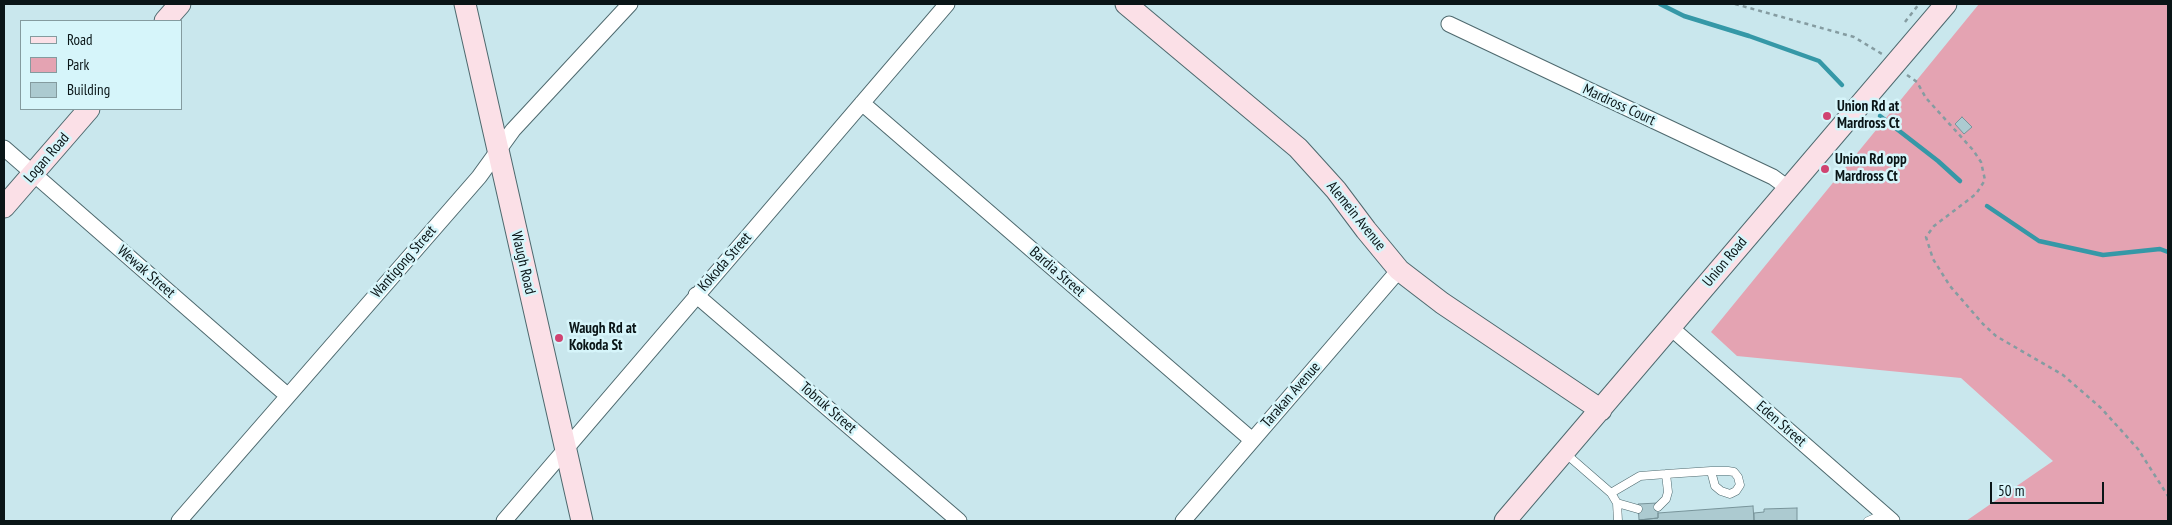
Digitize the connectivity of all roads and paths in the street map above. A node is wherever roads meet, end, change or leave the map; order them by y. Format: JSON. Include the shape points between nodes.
{"nodes":[{"id":1,"x":180,"y":4,"type":"edge"},
{"id":2,"x":465,"y":4,"type":"edge"},
{"id":3,"x":630,"y":4,"type":"edge"},
{"id":4,"x":947,"y":4,"type":"edge"},
{"id":5,"x":1126,"y":4,"type":"edge"},
{"id":6,"x":1735,"y":4,"type":"edge"},
{"id":7,"x":1920,"y":4,"type":"edge"},
{"id":8,"x":1946,"y":4,"type":"edge"},
{"id":9,"x":166,"y":20,"type":"edge"},
{"id":10,"x":1449,"y":24,"type":"dead end"},
{"id":11,"x":1901,"y":27,"type":"dead end"},
{"id":12,"x":1880,"y":52,"type":"dead end"},
{"id":13,"x":1906,"y":75,"type":"dead end"},
{"id":14,"x":862,"y":103,"type":"junction"},
{"id":15,"x":88,"y":110,"type":"edge"},
{"id":16,"x":4,"y":148,"type":"edge"},
{"id":17,"x":498,"y":152,"type":"junction"},
{"id":18,"x":33,"y":174,"type":"junction"},
{"id":19,"x":1788,"y":188,"type":"junction"},
{"id":20,"x":4,"y":207,"type":"edge"},
{"id":21,"x":1399,"y":270,"type":"junction"},
{"id":22,"x":696,"y":296,"type":"junction"},
{"id":23,"x":1670,"y":327,"type":"junction"},
{"id":24,"x":288,"y":396,"type":"junction"},
{"id":25,"x":1601,"y":410,"type":"junction"},
{"id":26,"x":1252,"y":440,"type":"junction"},
{"id":27,"x":565,"y":448,"type":"junction"},
{"id":28,"x":1564,"y":452,"type":"junction"},
{"id":29,"x":1711,"y":471,"type":"dead end"},
{"id":30,"x":1666,"y":474,"type":"junction"},
{"id":31,"x":1611,"y":493,"type":"junction"},
{"id":32,"x":2168,"y":496,"type":"edge"},
{"id":33,"x":1617,"y":503,"type":"junction"},
{"id":34,"x":1658,"y":507,"type":"dead end"},
{"id":35,"x":1638,"y":509,"type":"dead end"},
{"id":36,"x":1888,"y":518,"type":"edge"},
{"id":37,"x":179,"y":521,"type":"edge"},
{"id":38,"x":504,"y":521,"type":"edge"},
{"id":39,"x":582,"y":521,"type":"edge"},
{"id":40,"x":959,"y":521,"type":"edge"},
{"id":41,"x":1183,"y":521,"type":"edge"},
{"id":42,"x":1505,"y":521,"type":"edge"},
{"id":43,"x":1618,"y":521,"type":"edge"},
{"id":44,"x":1868,"y":521,"type":"edge"}],
"edges":[{"from":1,"to":9,"type":"main road"},
{"from":2,"to":17,"type":"main road","name":"Waugh Road"},
{"from":3,"to":17,"type":"street","name":"Wantigong Street","via":[[513,130]]},
{"from":4,"to":14,"type":"street","name":"Kokoda Street"},
{"from":5,"to":21,"type":"main road","name":"Alemein Avenue","via":[[1298,148]]},
{"from":6,"to":12,"type":"path","via":[[1854,37]]},
{"from":7,"to":11,"type":"path"},
{"from":8,"to":19,"type":"main road","name":"Union Road"},
{"from":10,"to":19,"type":"street","name":"Mardross Court","via":[[1773,177]]},
{"from":13,"to":32,"type":"path","via":[[1917,82],[1926,98],[1973,150],[1981,162],[1985,180],[1976,194],[1934,226],[1926,237],[1933,259],[1950,286],[1989,330],[2062,375],[2101,408],[2138,449]]},
{"from":14,"to":22,"type":"street","name":"Kokoda Street"},
{"from":14,"to":26,"type":"street","name":"Bardia Street"},
{"from":15,"to":18,"type":"main road","name":"Logan Road"},
{"from":16,"to":18,"type":"street","name":"Wewak Street"},
{"from":17,"to":24,"type":"street","name":"Wantigong Street"},
{"from":17,"to":27,"type":"main road","name":"Waugh Road"},
{"from":18,"to":20,"type":"main road","name":"Logan Road"},
{"from":18,"to":24,"type":"street","name":"Wewak Street"},
{"from":19,"to":23,"type":"main road","name":"Union Road"},
{"from":21,"to":25,"type":"main road","name":"Alemein Avenue","via":[[1442,303]]},
{"from":21,"to":26,"type":"street","name":"Tarakan Avenue"},
{"from":22,"to":27,"type":"street","name":"Kokoda Street"},
{"from":22,"to":40,"type":"street","name":"Tobruk Street"},
{"from":23,"to":25,"type":"main road","name":"Union Road"},
{"from":23,"to":36,"type":"street","name":"Eden Street"},
{"from":24,"to":37,"type":"street","name":"Wantigong Street"},
{"from":25,"to":28,"type":"main road","name":"Union Road"},
{"from":26,"to":41,"type":"street","name":"Tarakan Avenue"},
{"from":27,"to":38,"type":"street","name":"Kokoda Street"},
{"from":27,"to":39,"type":"main road","name":"Waugh Road"},
{"from":28,"to":31,"type":"lane"},
{"from":28,"to":42,"type":"main road","name":"Union Road"},
{"from":29,"to":30,"type":"lane"},
{"from":30,"to":31,"type":"lane","via":[[1640,476]]},
{"from":30,"to":34,"type":"lane","via":[[1668,492]]},
{"from":31,"to":33,"type":"lane"},
{"from":33,"to":35,"type":"lane"},
{"from":33,"to":43,"type":"lane"},
{"from":36,"to":44,"type":"lane"}]}
